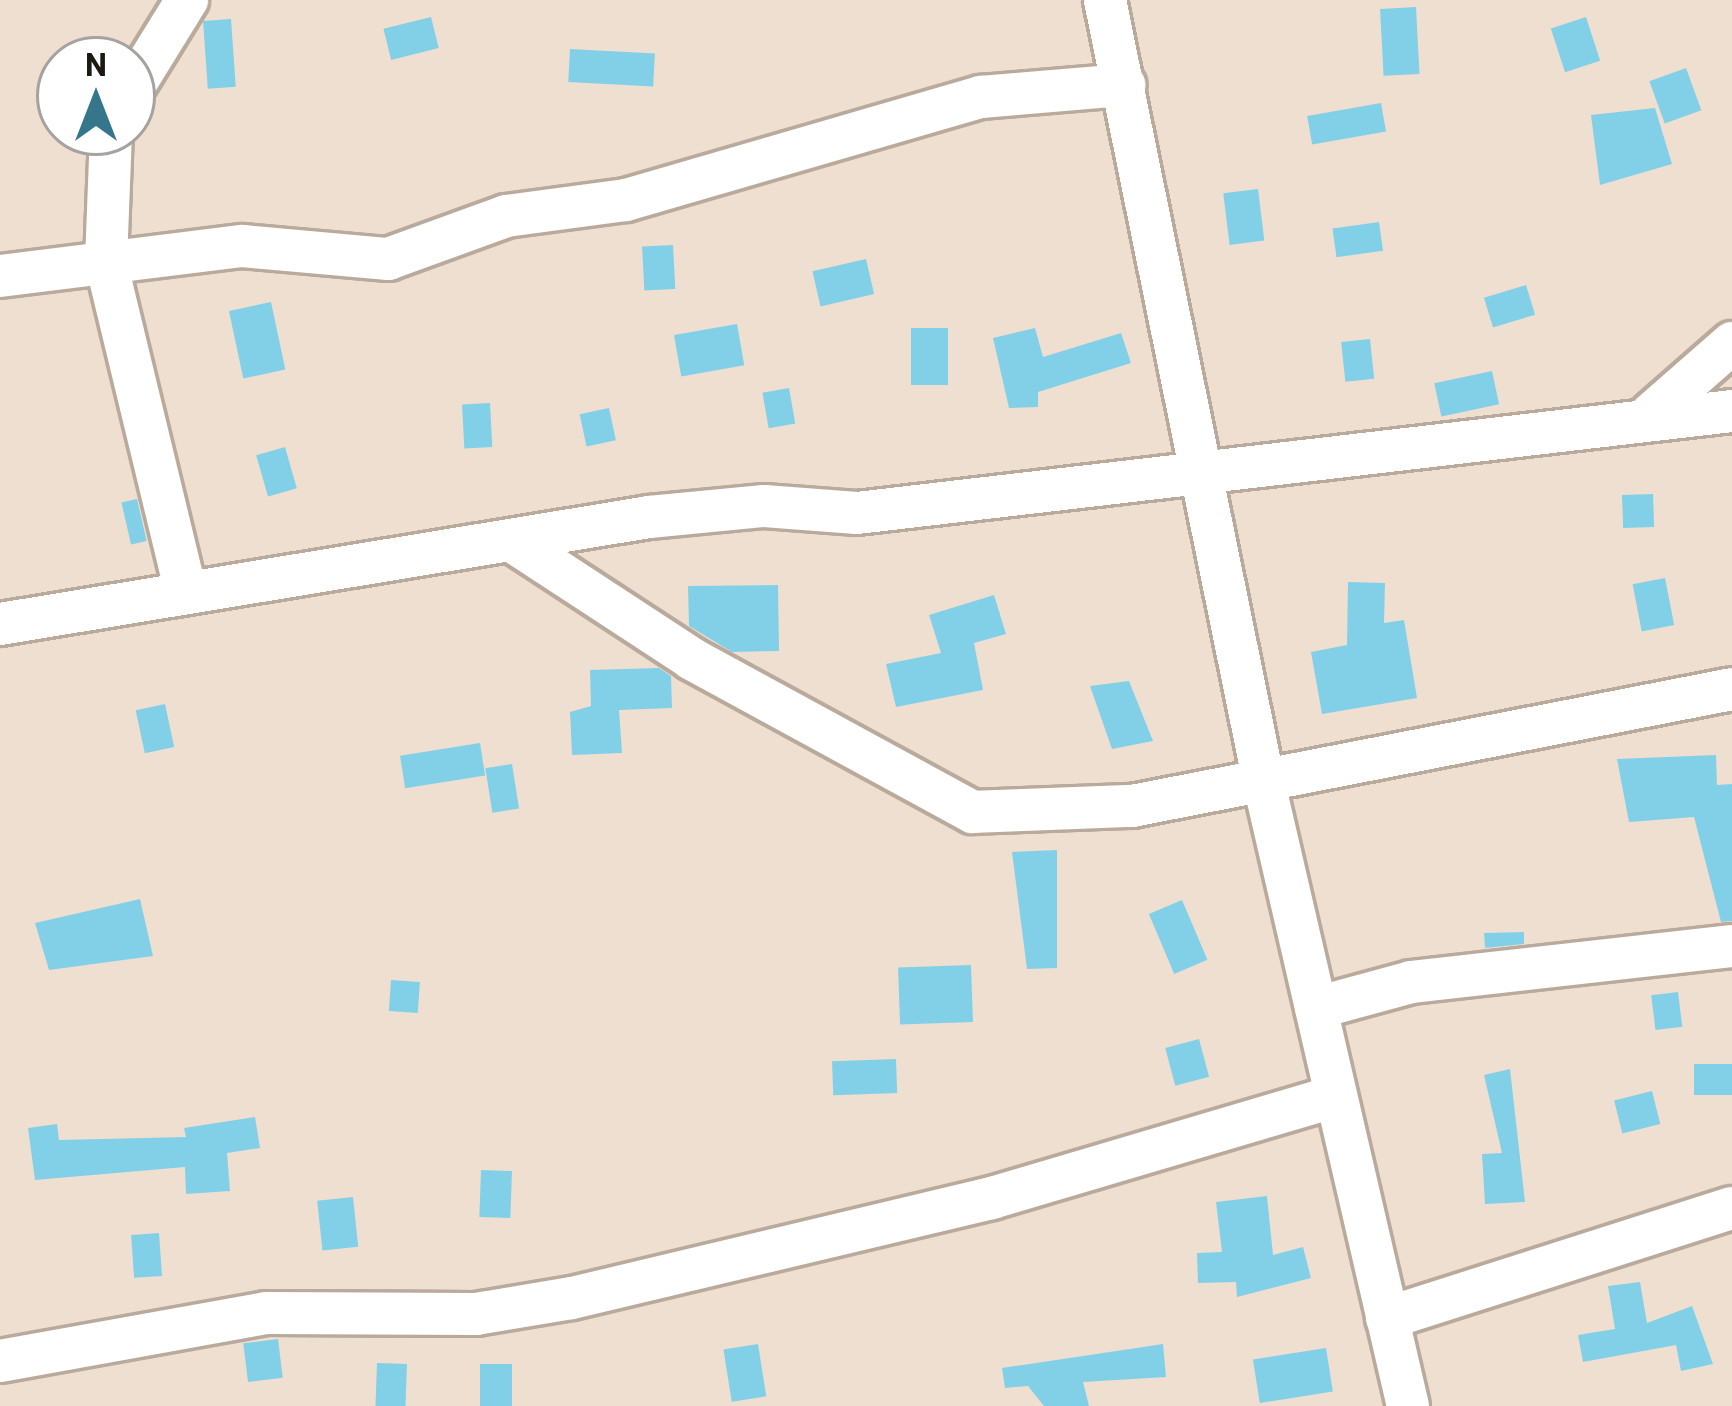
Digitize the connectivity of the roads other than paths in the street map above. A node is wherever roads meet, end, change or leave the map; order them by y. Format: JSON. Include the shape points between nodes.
{"nodes":[{"id":1,"x":187,"y":0,"type":"edge"},
{"id":2,"x":1105,"y":0,"type":"edge"},
{"id":3,"x":156,"y":50,"type":"edge"},
{"id":4,"x":1125,"y":85,"type":"junction"},
{"id":5,"x":110,"y":156,"type":"edge"},
{"id":6,"x":106,"y":262,"type":"junction"},
{"id":7,"x":0,"y":276,"type":"edge"},
{"id":8,"x":1732,"y":343,"type":"edge"},
{"id":9,"x":1732,"y":411,"type":"edge"},
{"id":10,"x":1651,"y":414,"type":"junction"},
{"id":11,"x":1198,"y":478,"type":"junction"},
{"id":12,"x":512,"y":541,"type":"junction"},
{"id":13,"x":185,"y":589,"type":"junction"},
{"id":14,"x":0,"y":624,"type":"edge"},
{"id":15,"x":1732,"y":689,"type":"edge"},
{"id":16,"x":1264,"y":783,"type":"junction"},
{"id":17,"x":1732,"y":946,"type":"edge"},
{"id":18,"x":1316,"y":1008,"type":"junction"},
{"id":19,"x":1334,"y":1097,"type":"junction"},
{"id":20,"x":1732,"y":1208,"type":"edge"},
{"id":21,"x":1387,"y":1318,"type":"junction"},
{"id":22,"x":0,"y":1361,"type":"edge"},
{"id":23,"x":1408,"y":1406,"type":"edge"}],
"edges":[{"from":1,"to":3,"type":"street"},
{"from":2,"to":4,"type":"street"},
{"from":4,"to":6,"type":"street","via":[[981,98],[626,200],[506,216],[388,260],[242,246]]},
{"from":4,"to":11,"type":"street"},
{"from":5,"to":6,"type":"street"},
{"from":6,"to":7,"type":"street"},
{"from":6,"to":13,"type":"street"},
{"from":8,"to":10,"type":"street"},
{"from":9,"to":10,"type":"street"},
{"from":10,"to":11,"type":"street"},
{"from":11,"to":12,"type":"street","via":[[857,513],[741,508]]},
{"from":11,"to":16,"type":"street","via":[[1240,630]]},
{"from":12,"to":13,"type":"street"},
{"from":12,"to":16,"type":"street","via":[[692,659],[973,812],[1132,806]]},
{"from":13,"to":14,"type":"street"},
{"from":15,"to":16,"type":"street","via":[[1459,734]]},
{"from":16,"to":18,"type":"street"},
{"from":17,"to":18,"type":"street","via":[[1411,982]]},
{"from":18,"to":19,"type":"street"},
{"from":19,"to":21,"type":"street"},
{"from":19,"to":22,"type":"street","via":[[992,1198],[572,1298],[476,1314],[266,1313]]},
{"from":20,"to":21,"type":"street"},
{"from":21,"to":23,"type":"street"}]}
